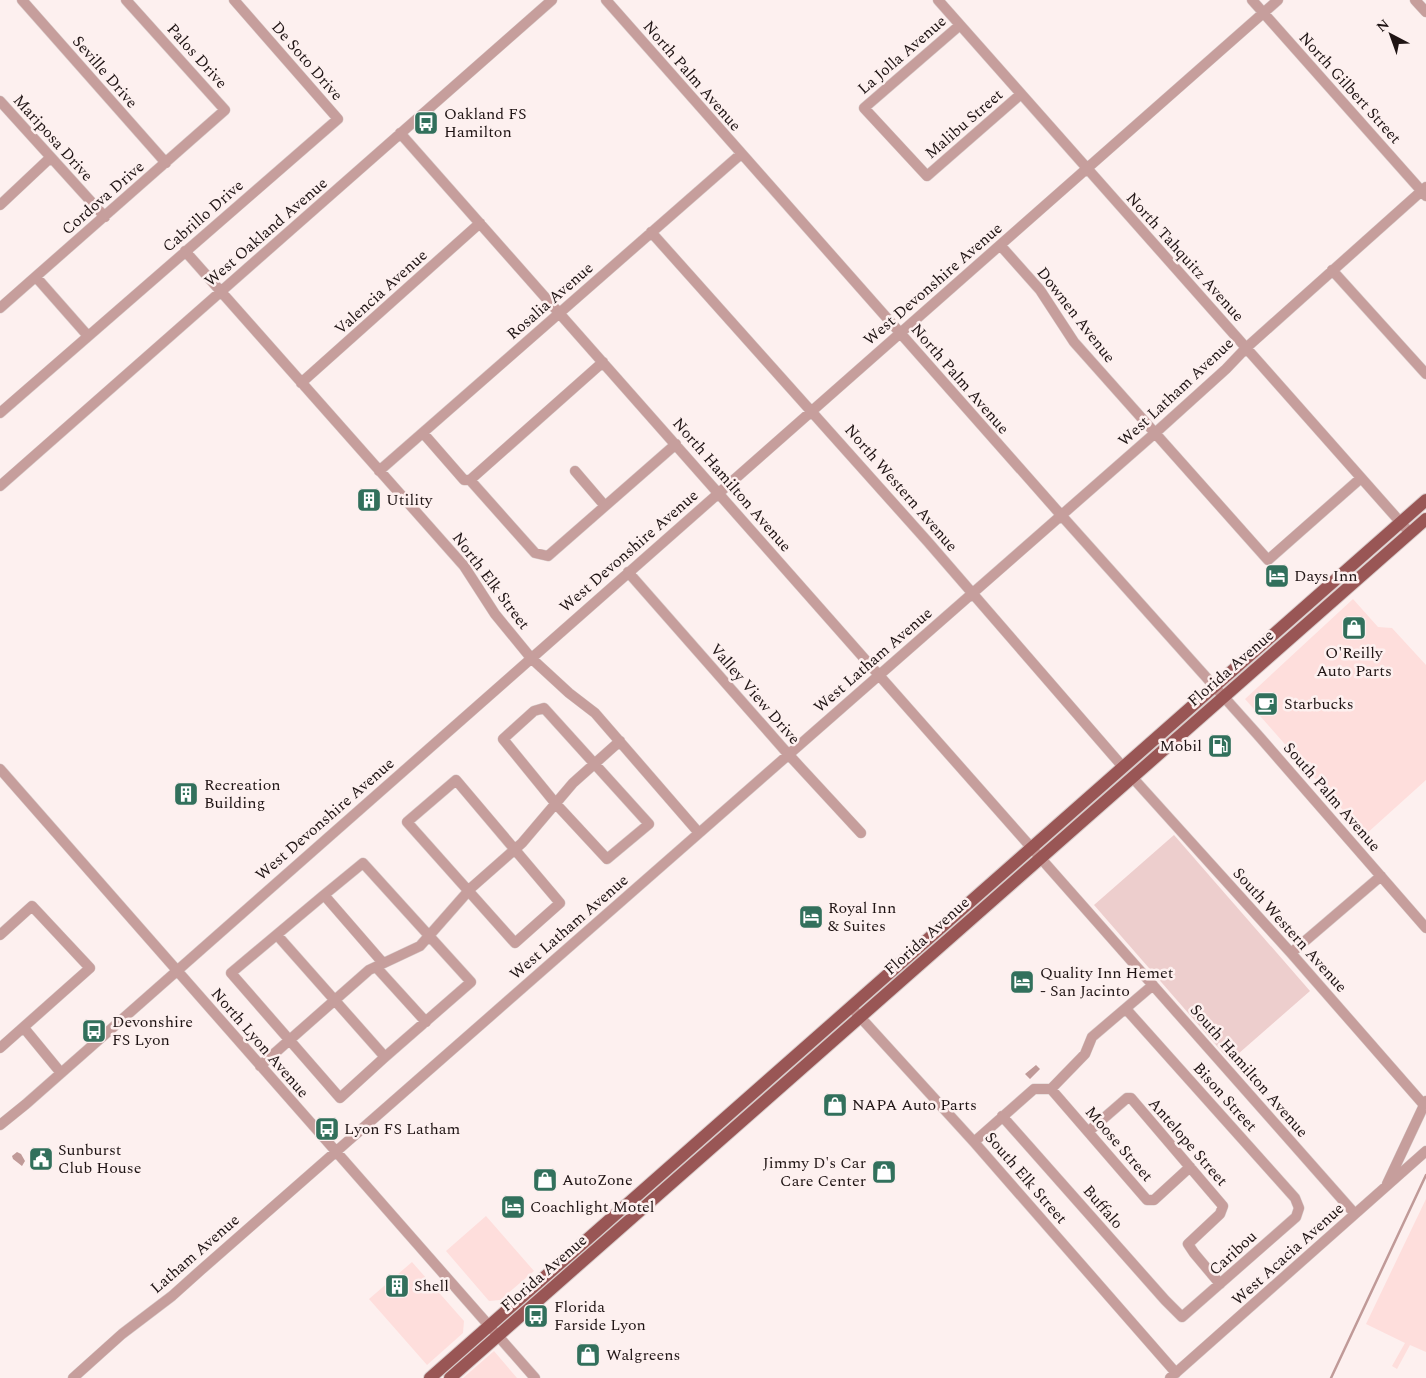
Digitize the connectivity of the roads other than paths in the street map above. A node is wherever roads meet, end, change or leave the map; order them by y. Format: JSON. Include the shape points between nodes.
{"nodes":[{"id":1,"x":22,"y":0,"type":"edge"},
{"id":2,"x":126,"y":0,"type":"edge"},
{"id":3,"x":234,"y":0,"type":"edge"},
{"id":4,"x":552,"y":0,"type":"edge"},
{"id":5,"x":606,"y":0,"type":"edge"},
{"id":6,"x":938,"y":0,"type":"edge"},
{"id":7,"x":1252,"y":0,"type":"edge"},
{"id":8,"x":1278,"y":0,"type":"edge"},
{"id":9,"x":1415,"y":0,"type":"edge"},
{"id":10,"x":1426,"y":12,"type":"edge"},
{"id":11,"x":1264,"y":13,"type":"junction"},
{"id":12,"x":960,"y":24,"type":"junction"},
{"id":13,"x":1021,"y":94,"type":"junction"},
{"id":14,"x":0,"y":101,"type":"edge"},
{"id":15,"x":224,"y":110,"type":"joint"},
{"id":16,"x":338,"y":119,"type":"joint"},
{"id":17,"x":400,"y":133,"type":"junction"},
{"id":18,"x":741,"y":154,"type":"junction"},
{"id":19,"x":50,"y":158,"type":"junction"},
{"id":20,"x":166,"y":163,"type":"junction"},
{"id":21,"x":1088,"y":169,"type":"junction"},
{"id":22,"x":927,"y":176,"type":"joint"},
{"id":23,"x":1424,"y":191,"type":"edge"},
{"id":24,"x":0,"y":205,"type":"edge"},
{"id":25,"x":105,"y":217,"type":"junction"},
{"id":26,"x":480,"y":224,"type":"junction"},
{"id":27,"x":651,"y":232,"type":"junction"},
{"id":28,"x":1000,"y":245,"type":"junction"},
{"id":29,"x":185,"y":251,"type":"junction"},
{"id":30,"x":1332,"y":270,"type":"junction"},
{"id":31,"x":36,"y":276,"type":"junction"},
{"id":32,"x":222,"y":291,"type":"junction"},
{"id":33,"x":0,"y":308,"type":"edge"},
{"id":34,"x":559,"y":312,"type":"junction"},
{"id":35,"x":900,"y":333,"type":"junction"},
{"id":36,"x":88,"y":336,"type":"junction"},
{"id":37,"x":1246,"y":348,"type":"junction"},
{"id":38,"x":599,"y":365,"type":"junction"},
{"id":39,"x":1426,"y":374,"type":"edge"},
{"id":40,"x":301,"y":383,"type":"junction"},
{"id":41,"x":812,"y":410,"type":"junction"},
{"id":42,"x":0,"y":413,"type":"edge"},
{"id":43,"x":422,"y":433,"type":"junction"},
{"id":44,"x":1154,"y":434,"type":"junction"},
{"id":45,"x":676,"y":444,"type":"junction"},
{"id":46,"x":379,"y":471,"type":"junction"},
{"id":47,"x":575,"y":471,"type":"dead end"},
{"id":48,"x":1361,"y":478,"type":"junction"},
{"id":49,"x":470,"y":480,"type":"junction"},
{"id":50,"x":0,"y":486,"type":"edge"},
{"id":51,"x":719,"y":493,"type":"junction"},
{"id":52,"x":1426,"y":500,"type":"edge"},
{"id":53,"x":605,"y":506,"type":"junction"},
{"id":54,"x":1061,"y":515,"type":"junction"},
{"id":55,"x":1426,"y":519,"type":"edge"},
{"id":56,"x":1400,"y":522,"type":"junction"},
{"id":57,"x":1410,"y":534,"type":"junction"},
{"id":58,"x":628,"y":572,"type":"junction"},
{"id":59,"x":973,"y":592,"type":"junction"},
{"id":60,"x":531,"y":658,"type":"junction"},
{"id":61,"x":879,"y":674,"type":"junction"},
{"id":62,"x":1215,"y":687,"type":"junction"},
{"id":63,"x":1224,"y":697,"type":"junction"},
{"id":64,"x":620,"y":741,"type":"junction"},
{"id":65,"x":788,"y":754,"type":"junction"},
{"id":66,"x":595,"y":764,"type":"junction"},
{"id":67,"x":0,"y":769,"type":"edge"},
{"id":68,"x":1127,"y":772,"type":"junction"},
{"id":69,"x":556,"y":804,"type":"junction"},
{"id":70,"x":699,"y":832,"type":"junction"},
{"id":71,"x":861,"y":833,"type":"dead end"},
{"id":72,"x":514,"y":850,"type":"junction"},
{"id":73,"x":1037,"y":852,"type":"junction"},
{"id":74,"x":1381,"y":876,"type":"junction"},
{"id":75,"x":468,"y":892,"type":"junction"},
{"id":76,"x":324,"y":896,"type":"junction"},
{"id":77,"x":1426,"y":928,"type":"edge"},
{"id":78,"x":0,"y":935,"type":"edge"},
{"id":79,"x":277,"y":935,"type":"junction"},
{"id":80,"x":429,"y":937,"type":"junction"},
{"id":81,"x":1291,"y":953,"type":"junction"},
{"id":82,"x":380,"y":965,"type":"junction"},
{"id":83,"x":176,"y":970,"type":"junction"},
{"id":84,"x":1150,"y":988,"type":"junction"},
{"id":85,"x":334,"y":1001,"type":"junction"},
{"id":86,"x":851,"y":1007,"type":"junction"},
{"id":87,"x":1126,"y":1009,"type":"junction"},
{"id":88,"x":860,"y":1018,"type":"junction"},
{"id":89,"x":426,"y":1022,"type":"junction"},
{"id":90,"x":24,"y":1028,"type":"junction"},
{"id":91,"x":289,"y":1040,"type":"junction"},
{"id":92,"x":0,"y":1048,"type":"edge"},
{"id":93,"x":385,"y":1057,"type":"junction"},
{"id":94,"x":260,"y":1066,"type":"junction"},
{"id":95,"x":62,"y":1073,"type":"junction"},
{"id":96,"x":1051,"y":1089,"type":"junction"},
{"id":97,"x":1425,"y":1103,"type":"edge"},
{"id":98,"x":730,"y":1113,"type":"junction"},
{"id":99,"x":1002,"y":1116,"type":"junction"},
{"id":100,"x":0,"y":1125,"type":"edge"},
{"id":101,"x":1089,"y":1131,"type":"junction"},
{"id":102,"x":974,"y":1142,"type":"junction"},
{"id":103,"x":336,"y":1152,"type":"junction"},
{"id":104,"x":1426,"y":1152,"type":"edge"},
{"id":105,"x":1190,"y":1167,"type":"junction"},
{"id":106,"x":1386,"y":1187,"type":"junction"},
{"id":107,"x":644,"y":1207,"type":"junction"},
{"id":108,"x":1299,"y":1208,"type":"joint"},
{"id":109,"x":1355,"y":1214,"type":"junction"},
{"id":110,"x":1220,"y":1284,"type":"junction"},
{"id":111,"x":1182,"y":1317,"type":"joint"},
{"id":112,"x":490,"y":1326,"type":"junction"},
{"id":113,"x":498,"y":1336,"type":"junction"},
{"id":114,"x":1173,"y":1375,"type":"edge"},
{"id":115,"x":73,"y":1378,"type":"edge"},
{"id":116,"x":430,"y":1378,"type":"edge"},
{"id":117,"x":450,"y":1378,"type":"edge"},
{"id":118,"x":535,"y":1378,"type":"edge"}],
"edges":[{"from":1,"to":20,"type":"street","name":"Seville Drive"},
{"from":2,"to":15,"type":"street","name":"Palos Drive"},
{"from":3,"to":16,"type":"street","name":"De Soto Drive"},
{"from":4,"to":17,"type":"street","name":"West Oakland Avenue"},
{"from":5,"to":18,"type":"street","name":"North Palm Avenue"},
{"from":6,"to":12,"type":"street","name":"North Tahquitz Avenue"},
{"from":7,"to":11,"type":"street","name":"North Gilbert Street"},
{"from":8,"to":11,"type":"street","name":"West Devonshire Avenue"},
{"from":9,"to":10,"type":"street"},
{"from":11,"to":21,"type":"street","name":"West Devonshire Avenue"},
{"from":11,"to":23,"type":"street","name":"North Gilbert Street"},
{"from":12,"to":13,"type":"street","name":"North Tahquitz Avenue"},
{"from":12,"to":22,"type":"street","name":"La Jolla Avenue","via":[[864,108]]},
{"from":13,"to":21,"type":"street","name":"North Tahquitz Avenue"},
{"from":13,"to":22,"type":"street","name":"Malibu Street"},
{"from":14,"to":19,"type":"street","name":"Mariposa Drive"},
{"from":15,"to":20,"type":"street","name":"Cordova Drive"},
{"from":16,"to":29,"type":"street","name":"Cabrillo Drive"},
{"from":17,"to":26,"type":"street","name":"North Hamilton Avenue"},
{"from":17,"to":32,"type":"street","name":"West Oakland Avenue"},
{"from":18,"to":27,"type":"street","name":"Rosalia Avenue"},
{"from":18,"to":35,"type":"street","name":"North Palm Avenue"},
{"from":19,"to":24,"type":"street"},
{"from":19,"to":25,"type":"street","name":"Mariposa Drive"},
{"from":20,"to":25,"type":"street","name":"Cordova Drive"},
{"from":21,"to":28,"type":"street","name":"West Devonshire Avenue"},
{"from":21,"to":37,"type":"street","name":"North Tahquitz Avenue"},
{"from":23,"to":30,"type":"street","name":"West Latham Avenue"},
{"from":25,"to":31,"type":"street","name":"Cordova Drive"},
{"from":26,"to":34,"type":"street","name":"North Hamilton Avenue"},
{"from":26,"to":40,"type":"street","name":"Valencia Avenue"},
{"from":27,"to":34,"type":"street","name":"Rosalia Avenue"},
{"from":27,"to":41,"type":"street","name":"North Western Avenue"},
{"from":28,"to":35,"type":"street","name":"West Devonshire Avenue"},
{"from":28,"to":44,"type":"street","name":"Downen Avenue","via":[[1040,290],[1074,342]]},
{"from":29,"to":32,"type":"street","name":"North Elk Street"},
{"from":29,"to":36,"type":"street","name":"Cabrillo Drive"},
{"from":30,"to":37,"type":"street","name":"West Latham Avenue"},
{"from":30,"to":39,"type":"street"},
{"from":31,"to":33,"type":"street","name":"Cordova Drive"},
{"from":31,"to":36,"type":"street"},
{"from":32,"to":40,"type":"street","name":"North Elk Street"},
{"from":32,"to":50,"type":"street","name":"West Oakland Avenue"},
{"from":34,"to":38,"type":"street","name":"North Hamilton Avenue"},
{"from":34,"to":43,"type":"street","name":"Rosalia Avenue"},
{"from":35,"to":41,"type":"street","name":"West Devonshire Avenue"},
{"from":35,"to":54,"type":"street","name":"North Palm Avenue"},
{"from":36,"to":42,"type":"street","name":"Cabrillo Drive"},
{"from":37,"to":44,"type":"street","name":"West Latham Avenue"},
{"from":37,"to":48,"type":"street","name":"North Tahquitz Avenue"},
{"from":38,"to":45,"type":"street","name":"North Hamilton Avenue"},
{"from":38,"to":49,"type":"street"},
{"from":40,"to":46,"type":"street","name":"North Elk Street"},
{"from":41,"to":51,"type":"street","name":"West Devonshire Avenue"},
{"from":41,"to":59,"type":"street","name":"North Western Avenue"},
{"from":43,"to":46,"type":"street","name":"Rosalia Avenue"},
{"from":43,"to":49,"type":"street","via":[[464,480]]},
{"from":44,"to":48,"type":"street","name":"Downen Avenue","via":[[1268,560]]},
{"from":44,"to":54,"type":"street","name":"West Latham Avenue"},
{"from":45,"to":51,"type":"street","name":"North Hamilton Avenue"},
{"from":45,"to":53,"type":"street"},
{"from":46,"to":60,"type":"street","name":"North Elk Street","via":[[464,566],[495,614]]},
{"from":47,"to":53,"type":"street"},
{"from":48,"to":56,"type":"street","name":"North Tahquitz Avenue"},
{"from":49,"to":53,"type":"street","via":[[535,553],[548,556]]},
{"from":51,"to":58,"type":"street","name":"West Devonshire Avenue"},
{"from":51,"to":61,"type":"street","name":"North Hamilton Avenue"},
{"from":52,"to":56,"type":"main road","name":"Florida Avenue"},
{"from":54,"to":59,"type":"street","name":"West Latham Avenue"},
{"from":54,"to":62,"type":"street","name":"North Palm Avenue"},
{"from":55,"to":57,"type":"main road","name":"Florida Avenue"},
{"from":56,"to":57,"type":"street","name":"North Tahquitz Avenue"},
{"from":56,"to":62,"type":"main road","name":"Florida Avenue"},
{"from":57,"to":63,"type":"main road","name":"Florida Avenue"},
{"from":58,"to":60,"type":"street","name":"West Devonshire Avenue"},
{"from":58,"to":65,"type":"street","name":"Valley View Drive"},
{"from":59,"to":61,"type":"street","name":"West Latham Avenue"},
{"from":59,"to":68,"type":"street","name":"North Western Avenue"},
{"from":60,"to":64,"type":"street","name":"North Elk Street","via":[[595,713]]},
{"from":60,"to":83,"type":"street","name":"West Devonshire Avenue"},
{"from":61,"to":65,"type":"street","name":"West Latham Avenue"},
{"from":61,"to":73,"type":"street","name":"North Hamilton Avenue"},
{"from":62,"to":63,"type":"street","name":"South Palm Avenue"},
{"from":62,"to":68,"type":"main road","name":"Florida Avenue"},
{"from":63,"to":68,"type":"main road","name":"Florida Avenue"},
{"from":63,"to":74,"type":"street","name":"South Palm Avenue"},
{"from":64,"to":66,"type":"street"},
{"from":64,"to":70,"type":"street","name":"North Elk Street"},
{"from":65,"to":70,"type":"street","name":"West Latham Avenue"},
{"from":65,"to":71,"type":"street","name":"Valley View Drive"},
{"from":66,"to":69,"type":"street"},
{"from":66,"to":69,"type":"street","via":[[649,824],[607,859]]},
{"from":66,"to":69,"type":"street","via":[[544,708],[534,711],[503,739]]},
{"from":67,"to":83,"type":"street","name":"North Lyon Avenue"},
{"from":68,"to":73,"type":"main road","name":"Florida Avenue"},
{"from":68,"to":81,"type":"street","name":"South Western Avenue"},
{"from":69,"to":72,"type":"street"},
{"from":70,"to":103,"type":"street","name":"West Latham Avenue"},
{"from":72,"to":75,"type":"street"},
{"from":72,"to":75,"type":"street","via":[[560,902],[515,943]]},
{"from":72,"to":75,"type":"street","via":[[456,780],[407,822]]},
{"from":73,"to":84,"type":"street","name":"South Hamilton Avenue"},
{"from":73,"to":86,"type":"main road","name":"Florida Avenue"},
{"from":73,"to":88,"type":"main road","name":"Florida Avenue"},
{"from":74,"to":77,"type":"street","name":"South Palm Avenue"},
{"from":74,"to":81,"type":"street"},
{"from":75,"to":80,"type":"street"},
{"from":76,"to":79,"type":"street"},
{"from":76,"to":80,"type":"street","via":[[363,863]]},
{"from":76,"to":82,"type":"street"},
{"from":78,"to":90,"type":"street","via":[[32,906],[90,968]]},
{"from":79,"to":85,"type":"street"},
{"from":79,"to":91,"type":"street","via":[[231,973]]},
{"from":80,"to":82,"type":"street","via":[[420,946]]},
{"from":80,"to":89,"type":"street","via":[[471,982]]},
{"from":81,"to":97,"type":"street","name":"South Western Avenue"},
{"from":82,"to":85,"type":"street","via":[[369,970]]},
{"from":82,"to":89,"type":"street"},
{"from":83,"to":94,"type":"street","name":"North Lyon Avenue"},
{"from":83,"to":95,"type":"street","name":"West Devonshire Avenue"},
{"from":84,"to":87,"type":"street"},
{"from":84,"to":109,"type":"street","name":"South Hamilton Avenue"},
{"from":85,"to":91,"type":"street"},
{"from":85,"to":93,"type":"street"},
{"from":86,"to":88,"type":"street","name":"South Elk Street"},
{"from":86,"to":98,"type":"main road","name":"Florida Avenue"},
{"from":87,"to":96,"type":"street","via":[[1092,1037],[1085,1054]]},
{"from":87,"to":108,"type":"street","name":"Bison Street","via":[[1295,1198]]},
{"from":88,"to":102,"type":"street","name":"South Elk Street"},
{"from":88,"to":107,"type":"main road","name":"Florida Avenue"},
{"from":89,"to":93,"type":"street"},
{"from":90,"to":92,"type":"street"},
{"from":90,"to":95,"type":"street"},
{"from":91,"to":93,"type":"street","via":[[340,1098]]},
{"from":91,"to":94,"type":"street"},
{"from":94,"to":103,"type":"street","name":"North Lyon Avenue"},
{"from":95,"to":100,"type":"street","name":"West Devonshire Avenue"},
{"from":96,"to":99,"type":"street","via":[[1034,1089]]},
{"from":96,"to":101,"type":"street","name":"Moose Street"},
{"from":97,"to":106,"type":"street"},
{"from":98,"to":107,"type":"main road","via":[[733,1118],[728,1124],[666,1181]]},
{"from":98,"to":112,"type":"main road","name":"Florida Avenue"},
{"from":99,"to":102,"type":"street"},
{"from":99,"to":111,"type":"street","name":"Buffalo"},
{"from":101,"to":105,"type":"street","name":"Antelope Street","via":[[1131,1098]]},
{"from":101,"to":105,"type":"street","name":"Moose Street","via":[[1147,1200],[1154,1200]]},
{"from":102,"to":114,"type":"street","name":"South Elk Street"},
{"from":103,"to":112,"type":"street","name":"North Lyon Avenue"},
{"from":103,"to":115,"type":"street","name":"Latham Avenue"},
{"from":104,"to":106,"type":"street","name":"West Acacia Avenue"},
{"from":105,"to":110,"type":"street","name":"Antelope Street","via":[[1223,1206],[1220,1214],[1188,1244]]},
{"from":106,"to":109,"type":"street","name":"West Acacia Avenue"},
{"from":107,"to":113,"type":"main road","name":"Florida Avenue"},
{"from":108,"to":110,"type":"street","name":"Caribou","via":[[1296,1217]]},
{"from":109,"to":114,"type":"street","name":"West Acacia Avenue"},
{"from":110,"to":111,"type":"street","name":"Caribou"},
{"from":112,"to":113,"type":"street","name":"North Lyon Avenue"},
{"from":112,"to":116,"type":"main road","name":"Florida Avenue"},
{"from":113,"to":117,"type":"main road","name":"Florida Avenue"},
{"from":113,"to":118,"type":"street","name":"North Lyon Avenue"}]}
